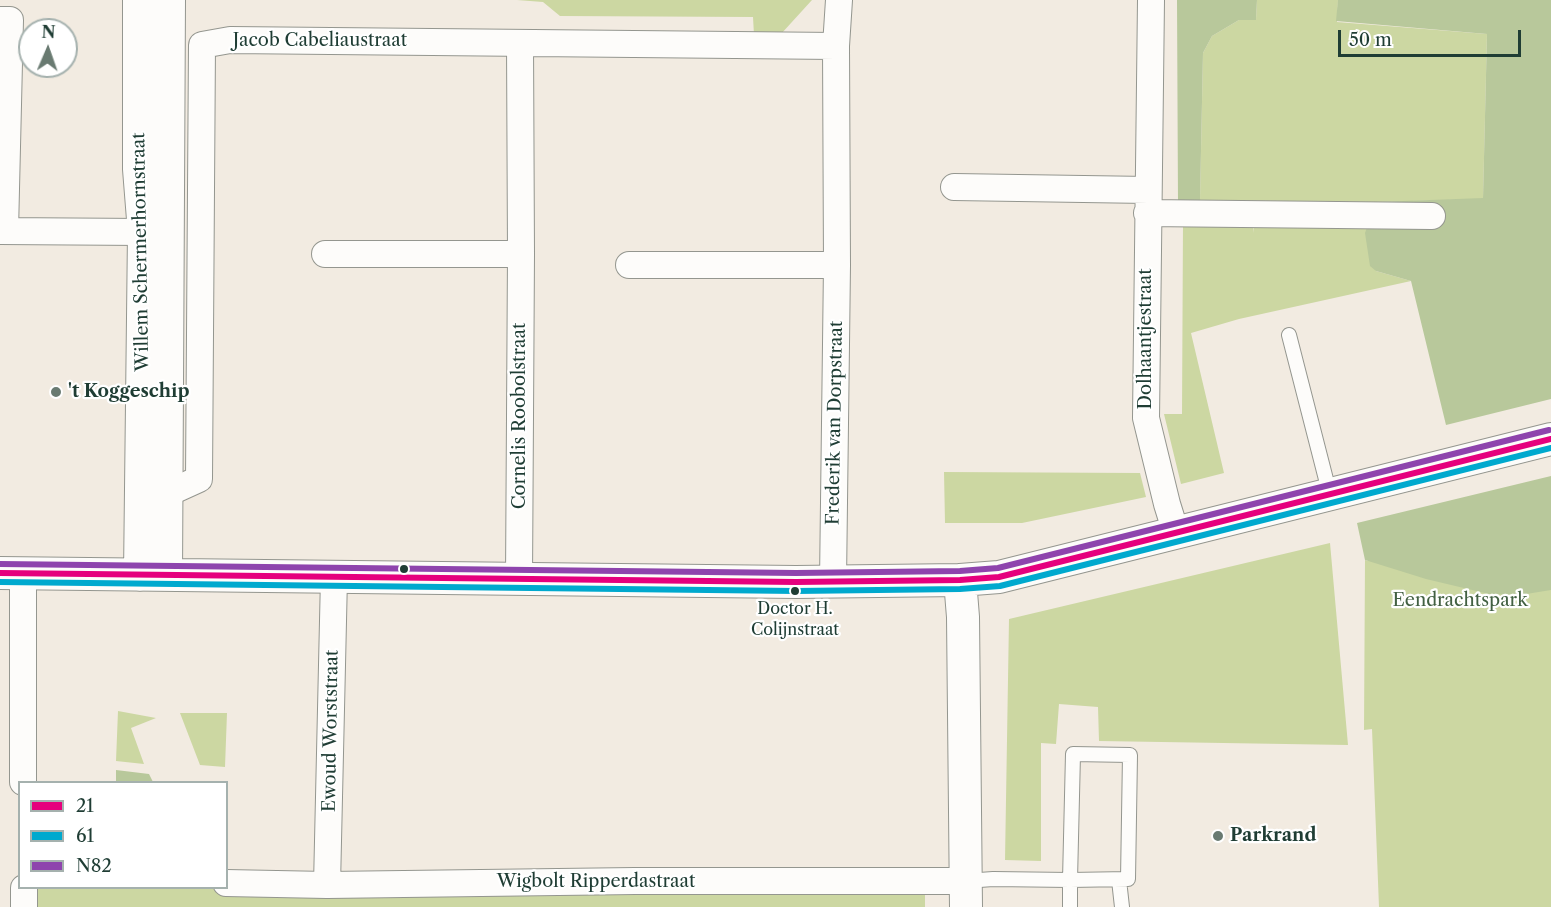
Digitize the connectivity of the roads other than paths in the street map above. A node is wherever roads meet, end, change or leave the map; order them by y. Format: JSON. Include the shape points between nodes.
{"nodes":[{"id":1,"x":139,"y":0,"type":"edge"},
{"id":2,"x":169,"y":0,"type":"edge"},
{"id":3,"x":839,"y":0,"type":"edge"},
{"id":4,"x":1151,"y":0,"type":"edge"},
{"id":5,"x":0,"y":20,"type":"edge"},
{"id":6,"x":520,"y":43,"type":"junction"},
{"id":7,"x":836,"y":46,"type":"junction"},
{"id":8,"x":954,"y":187,"type":"dead end"},
{"id":9,"x":1148,"y":202,"type":"junction"},
{"id":10,"x":1432,"y":216,"type":"dead end"},
{"id":11,"x":3,"y":231,"type":"edge"},
{"id":12,"x":144,"y":232,"type":"junction"},
{"id":13,"x":325,"y":254,"type":"dead end"},
{"id":14,"x":521,"y":254,"type":"junction"},
{"id":15,"x":629,"y":265,"type":"dead end"},
{"id":16,"x":837,"y":265,"type":"junction"},
{"id":17,"x":1289,"y":336,"type":"dead end"},
{"id":18,"x":1551,"y":439,"type":"edge"},
{"id":19,"x":154,"y":494,"type":"junction"},
{"id":20,"x":1329,"y":495,"type":"junction"},
{"id":21,"x":1176,"y":533,"type":"junction"},
{"id":22,"x":11,"y":573,"type":"edge"},
{"id":23,"x":153,"y":575,"type":"junction"},
{"id":24,"x":334,"y":577,"type":"junction"},
{"id":25,"x":519,"y":578,"type":"junction"},
{"id":26,"x":960,"y":580,"type":"junction"},
{"id":27,"x":833,"y":581,"type":"junction"},
{"id":28,"x":23,"y":781,"type":"edge"},
{"id":29,"x":1070,"y":879,"type":"junction"},
{"id":30,"x":1119,"y":880,"type":"junction"},
{"id":31,"x":228,"y":883,"type":"edge"},
{"id":32,"x":327,"y":885,"type":"junction"},
{"id":33,"x":24,"y":889,"type":"edge"},
{"id":34,"x":966,"y":894,"type":"edge"},
{"id":35,"x":24,"y":907,"type":"edge"},
{"id":36,"x":1070,"y":907,"type":"edge"},
{"id":37,"x":1122,"y":907,"type":"edge"}],
"edges":[{"from":1,"to":12,"type":"street","name":"Willem Schermerhornstraat","via":[[139,169]]},
{"from":2,"to":19,"type":"street","name":"Willem Schermerhornstraat"},
{"from":3,"to":7,"type":"street"},
{"from":4,"to":9,"type":"street","name":"Dolhaantjestraat"},
{"from":5,"to":11,"type":"street","via":[[10,20]]},
{"from":6,"to":7,"type":"street","name":"Jacob Cabeliaustraat"},
{"from":6,"to":14,"type":"street","name":"Cornelis Roobolstraat"},
{"from":6,"to":19,"type":"street","name":"Jacob Cabeliaustraat","via":[[230,40],[202,45],[199,479]]},
{"from":7,"to":16,"type":"street","name":"Frederik van Dorpstraat"},
{"from":8,"to":9,"type":"street"},
{"from":9,"to":10,"type":"street"},
{"from":9,"to":21,"type":"street","name":"Dolhaantjestraat","via":[[1146,418]]},
{"from":11,"to":12,"type":"street"},
{"from":12,"to":19,"type":"street","name":"Willem Schermerhornstraat"},
{"from":13,"to":14,"type":"street"},
{"from":14,"to":25,"type":"street","name":"Cornelis Roobolstraat"},
{"from":15,"to":16,"type":"street"},
{"from":16,"to":27,"type":"street","name":"Frederik van Dorpstraat"},
{"from":17,"to":20,"type":"lane"},
{"from":18,"to":20,"type":"street"},
{"from":19,"to":23,"type":"street","name":"Willem Schermerhornstraat"},
{"from":20,"to":21,"type":"street"},
{"from":21,"to":26,"type":"street","via":[[999,577]]},
{"from":22,"to":23,"type":"street"},
{"from":22,"to":28,"type":"street"},
{"from":23,"to":24,"type":"street"},
{"from":24,"to":25,"type":"street"},
{"from":24,"to":32,"type":"street","name":"Ewoud Worststraat"},
{"from":25,"to":27,"type":"street"},
{"from":26,"to":27,"type":"street"},
{"from":26,"to":34,"type":"street"},
{"from":29,"to":30,"type":"lane"},
{"from":29,"to":30,"type":"lane","via":[[1073,754],[1130,755],[1128,879]]},
{"from":29,"to":34,"type":"lane","via":[[993,879]]},
{"from":29,"to":36,"type":"lane"},
{"from":30,"to":37,"type":"lane"},
{"from":31,"to":32,"type":"street","name":"Wigbolt Ripperdastraat"},
{"from":32,"to":34,"type":"street","name":"Wigbolt Ripperdastraat","via":[[635,881]]},
{"from":33,"to":35,"type":"street"}]}
